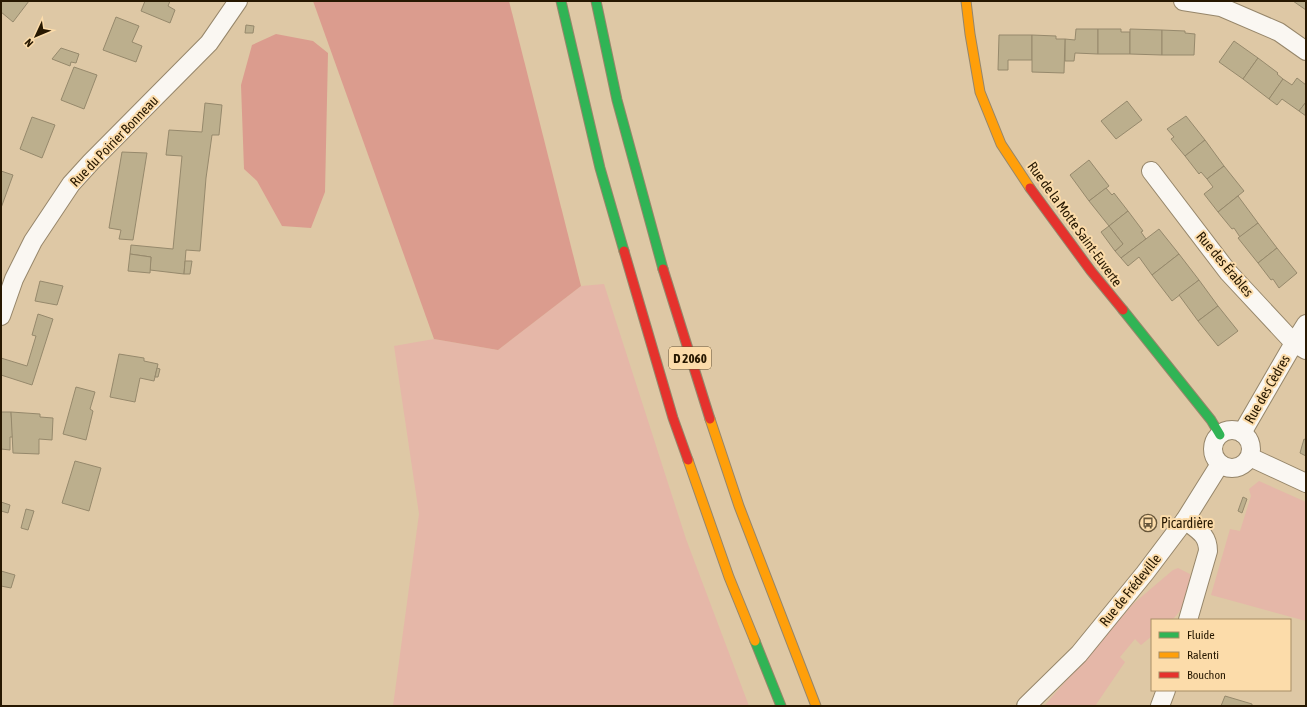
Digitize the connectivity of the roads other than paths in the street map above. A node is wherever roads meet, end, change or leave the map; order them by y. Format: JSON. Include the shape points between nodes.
{"nodes":[{"id":1,"x":238,"y":1,"type":"edge"},
{"id":2,"x":561,"y":1,"type":"edge"},
{"id":3,"x":596,"y":1,"type":"edge"},
{"id":4,"x":966,"y":1,"type":"edge"},
{"id":5,"x":1183,"y":1,"type":"edge"},
{"id":6,"x":1306,"y":51,"type":"edge"},
{"id":7,"x":1151,"y":171,"type":"dead end"},
{"id":8,"x":1,"y":316,"type":"edge"},
{"id":9,"x":1306,"y":324,"type":"edge"},
{"id":10,"x":1300,"y":346,"type":"edge"},
{"id":11,"x":1242,"y":433,"type":"junction"},
{"id":12,"x":1220,"y":435,"type":"junction"},
{"id":13,"x":1250,"y":458,"type":"junction"},
{"id":14,"x":1220,"y":464,"type":"junction"},
{"id":15,"x":1306,"y":483,"type":"edge"},
{"id":16,"x":1185,"y":520,"type":"junction"},
{"id":17,"x":1188,"y":619,"type":"edge"},
{"id":18,"x":1166,"y":691,"type":"edge"},
{"id":19,"x":781,"y":706,"type":"edge"},
{"id":20,"x":816,"y":706,"type":"edge"},
{"id":21,"x":1026,"y":706,"type":"edge"},
{"id":22,"x":1160,"y":706,"type":"edge"}],
"edges":[{"from":1,"to":8,"type":"street","name":"Rue du Poirier Bonneau","via":[[209,43],[71,184],[33,241],[14,279]]},
{"from":2,"to":19,"type":"main road","number":"D 2060","via":[[600,168],[673,418],[729,577]]},
{"from":3,"to":20,"type":"main road","number":"D 2060","via":[[617,100],[658,252],[700,389],[739,506]]},
{"from":4,"to":12,"type":"main road","name":"Rue de la Motte Saint-Euverte","via":[[980,92],[1001,144],[1021,176],[1091,271],[1211,420]]},
{"from":5,"to":6,"type":"street","via":[[1221,7],[1279,32]]},
{"from":7,"to":10,"type":"street","name":"Rue des Érables","via":[[1228,272]]},
{"from":9,"to":10,"type":"street","name":"Rue des Cèdres"},
{"from":10,"to":11,"type":"street","name":"Rue des Cèdres"},
{"from":11,"to":12,"type":"street","via":[[1232,430]]},
{"from":11,"to":13,"type":"street","via":[[1251,444]]},
{"from":12,"to":14,"type":"street","via":[[1214,446],[1214,453]]},
{"from":13,"to":14,"type":"street","via":[[1243,466],[1237,468]]},
{"from":13,"to":15,"type":"street"},
{"from":14,"to":16,"type":"street","name":"Rue de Frédeville"},
{"from":16,"to":17,"type":"street","via":[[1205,536],[1208,543],[1208,551]]},
{"from":16,"to":21,"type":"street","name":"Rue de Frédeville","via":[[1079,654]]},
{"from":18,"to":22,"type":"street"}]}
